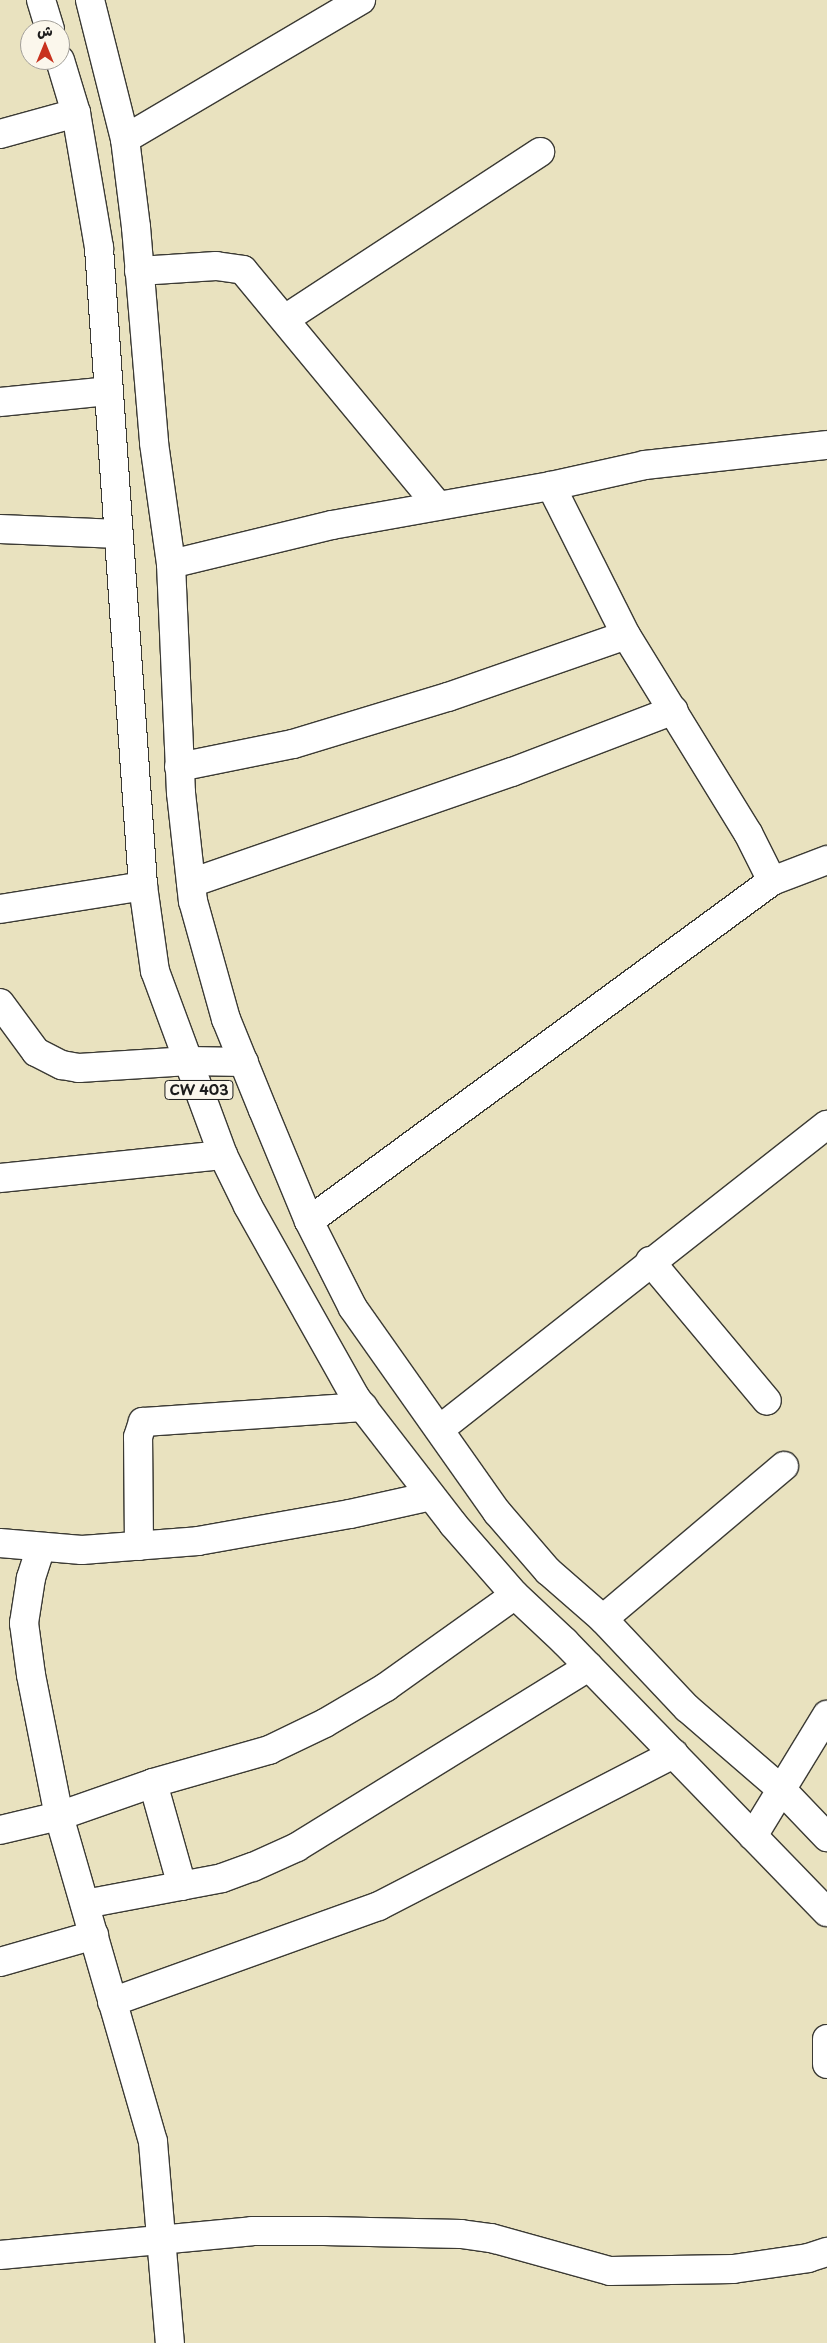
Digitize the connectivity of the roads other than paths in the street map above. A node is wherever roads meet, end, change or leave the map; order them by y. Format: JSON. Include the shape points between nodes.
{"nodes":[{"id":1,"x":41,"y":0,"type":"edge"},
{"id":2,"x":90,"y":0,"type":"edge"},
{"id":3,"x":361,"y":0,"type":"edge"},
{"id":4,"x":47,"y":20,"type":"edge"},
{"id":5,"x":63,"y":70,"type":"edge"},
{"id":6,"x":76,"y":113,"type":"junction"},
{"id":7,"x":0,"y":134,"type":"edge"},
{"id":8,"x":125,"y":139,"type":"junction"},
{"id":9,"x":540,"y":152,"type":"dead end"},
{"id":10,"x":139,"y":272,"type":"junction"},
{"id":11,"x":284,"y":319,"type":"junction"},
{"id":12,"x":108,"y":391,"type":"junction"},
{"id":13,"x":0,"y":402,"type":"edge"},
{"id":14,"x":827,"y":445,"type":"edge"},
{"id":15,"x":551,"y":486,"type":"junction"},
{"id":16,"x":438,"y":506,"type":"junction"},
{"id":17,"x":0,"y":529,"type":"edge"},
{"id":18,"x":119,"y":534,"type":"junction"},
{"id":19,"x":171,"y":564,"type":"junction"},
{"id":20,"x":626,"y":635,"type":"junction"},
{"id":21,"x":674,"y":710,"type":"junction"},
{"id":22,"x":180,"y":767,"type":"junction"},
{"id":23,"x":827,"y":860,"type":"edge"},
{"id":24,"x":772,"y":881,"type":"junction"},
{"id":25,"x":191,"y":884,"type":"junction"},
{"id":26,"x":144,"y":886,"type":"junction"},
{"id":27,"x":0,"y":909,"type":"edge"},
{"id":28,"x":0,"y":1003,"type":"edge"},
{"id":29,"x":189,"y":1061,"type":"junction"},
{"id":30,"x":244,"y":1062,"type":"junction"},
{"id":31,"x":827,"y":1125,"type":"edge"},
{"id":32,"x":224,"y":1155,"type":"junction"},
{"id":33,"x":0,"y":1178,"type":"edge"},
{"id":34,"x":309,"y":1221,"type":"junction"},
{"id":35,"x":650,"y":1261,"type":"junction"},
{"id":36,"x":767,"y":1401,"type":"dead end"},
{"id":37,"x":363,"y":1407,"type":"junction"},
{"id":38,"x":440,"y":1429,"type":"junction"},
{"id":39,"x":784,"y":1466,"type":"dead end"},
{"id":40,"x":431,"y":1496,"type":"junction"},
{"id":41,"x":0,"y":1543,"type":"edge"},
{"id":42,"x":139,"y":1546,"type":"junction"},
{"id":43,"x":41,"y":1547,"type":"junction"},
{"id":44,"x":515,"y":1595,"type":"junction"},
{"id":45,"x":603,"y":1619,"type":"junction"},
{"id":46,"x":589,"y":1666,"type":"junction"},
{"id":47,"x":827,"y":1715,"type":"edge"},
{"id":48,"x":674,"y":1754,"type":"junction"},
{"id":49,"x":153,"y":1783,"type":"junction"},
{"id":50,"x":783,"y":1791,"type":"junction"},
{"id":51,"x":59,"y":1816,"type":"junction"},
{"id":52,"x":0,"y":1830,"type":"edge"},
{"id":53,"x":753,"y":1836,"type":"junction"},
{"id":54,"x":827,"y":1837,"type":"edge"},
{"id":55,"x":182,"y":1886,"type":"junction"},
{"id":56,"x":85,"y":1904,"type":"junction"},
{"id":57,"x":827,"y":1912,"type":"edge"},
{"id":58,"x":94,"y":1935,"type":"junction"},
{"id":59,"x":0,"y":1962,"type":"edge"},
{"id":60,"x":112,"y":2002,"type":"junction"},
{"id":61,"x":827,"y":2038,"type":"edge"},
{"id":62,"x":827,"y":2064,"type":"edge"},
{"id":63,"x":164,"y":2239,"type":"junction"},
{"id":64,"x":827,"y":2252,"type":"edge"},
{"id":65,"x":0,"y":2255,"type":"edge"},
{"id":66,"x":170,"y":2343,"type":"edge"}],
"edges":[{"from":1,"to":4,"type":"street"},
{"from":2,"to":8,"type":"street","number":"CW 403"},
{"from":3,"to":8,"type":"street"},
{"from":5,"to":6,"type":"street","number":"CW 403"},
{"from":6,"to":7,"type":"street"},
{"from":6,"to":12,"type":"street","number":"CW 403","via":[[99,248]]},
{"from":8,"to":10,"type":"street","number":"CW 403"},
{"from":9,"to":11,"type":"street"},
{"from":10,"to":11,"type":"street","via":[[230,266],[243,270]]},
{"from":10,"to":19,"type":"street","number":"CW 403","via":[[154,443]]},
{"from":11,"to":16,"type":"street"},
{"from":12,"to":13,"type":"street"},
{"from":12,"to":18,"type":"street","number":"CW 403"},
{"from":14,"to":15,"type":"street","via":[[645,465]]},
{"from":15,"to":16,"type":"street"},
{"from":15,"to":20,"type":"street"},
{"from":16,"to":19,"type":"street","via":[[332,525]]},
{"from":17,"to":18,"type":"street"},
{"from":18,"to":26,"type":"street","number":"CW 403"},
{"from":19,"to":22,"type":"street","number":"CW 403"},
{"from":20,"to":21,"type":"street"},
{"from":20,"to":22,"type":"street","via":[[448,697],[292,744]]},
{"from":21,"to":24,"type":"street","via":[[748,833]]},
{"from":21,"to":25,"type":"street","via":[[503,775]]},
{"from":22,"to":25,"type":"street","number":"CW 403"},
{"from":23,"to":24,"type":"street"},
{"from":24,"to":34,"type":"street"},
{"from":25,"to":30,"type":"street","number":"CW 403","via":[[226,1019]]},
{"from":26,"to":27,"type":"street"},
{"from":26,"to":29,"type":"street","number":"CW 403","via":[[156,971]]},
{"from":28,"to":29,"type":"street","via":[[36,1052],[62,1065],[79,1068]]},
{"from":29,"to":30,"type":"street"},
{"from":29,"to":32,"type":"street","number":"CW 403"},
{"from":30,"to":34,"type":"street","number":"CW 403"},
{"from":31,"to":35,"type":"street"},
{"from":32,"to":33,"type":"street"},
{"from":32,"to":37,"type":"street","number":"CW 403","via":[[248,1206]]},
{"from":34,"to":38,"type":"street","number":"CW 403","via":[[353,1308]]},
{"from":35,"to":36,"type":"street"},
{"from":35,"to":38,"type":"street"},
{"from":37,"to":40,"type":"street","number":"CW 403"},
{"from":37,"to":42,"type":"street","via":[[144,1422],[138,1437]]},
{"from":38,"to":45,"type":"street","number":"CW 403","via":[[497,1512],[548,1571]]},
{"from":39,"to":45,"type":"street"},
{"from":40,"to":42,"type":"street","via":[[208,1539]]},
{"from":40,"to":44,"type":"street","number":"CW 403"},
{"from":41,"to":43,"type":"street"},
{"from":42,"to":43,"type":"street","via":[[82,1550]]},
{"from":43,"to":51,"type":"street","via":[[31,1578],[24,1623]]},
{"from":44,"to":46,"type":"street","number":"CW 403"},
{"from":44,"to":49,"type":"street","via":[[438,1653],[324,1723],[268,1750]]},
{"from":45,"to":50,"type":"street","number":"CW 403","via":[[687,1708]]},
{"from":46,"to":48,"type":"street","number":"CW 403"},
{"from":46,"to":55,"type":"street","via":[[297,1846],[222,1878]]},
{"from":47,"to":50,"type":"street"},
{"from":48,"to":53,"type":"street","number":"CW 403"},
{"from":48,"to":60,"type":"street","via":[[379,1906]]},
{"from":49,"to":51,"type":"street"},
{"from":49,"to":55,"type":"street"},
{"from":50,"to":53,"type":"street"},
{"from":50,"to":54,"type":"street","number":"CW 403"},
{"from":51,"to":52,"type":"street"},
{"from":51,"to":56,"type":"street"},
{"from":53,"to":57,"type":"street","number":"CW 403"},
{"from":55,"to":56,"type":"street"},
{"from":56,"to":58,"type":"street"},
{"from":58,"to":59,"type":"street"},
{"from":58,"to":60,"type":"street"},
{"from":60,"to":63,"type":"street","via":[[153,2142]]},
{"from":61,"to":62,"type":"street"},
{"from":63,"to":64,"type":"street","via":[[252,2232],[461,2234],[491,2238],[610,2271],[733,2269],[808,2258]]},
{"from":63,"to":65,"type":"street"},
{"from":63,"to":66,"type":"street"}]}
